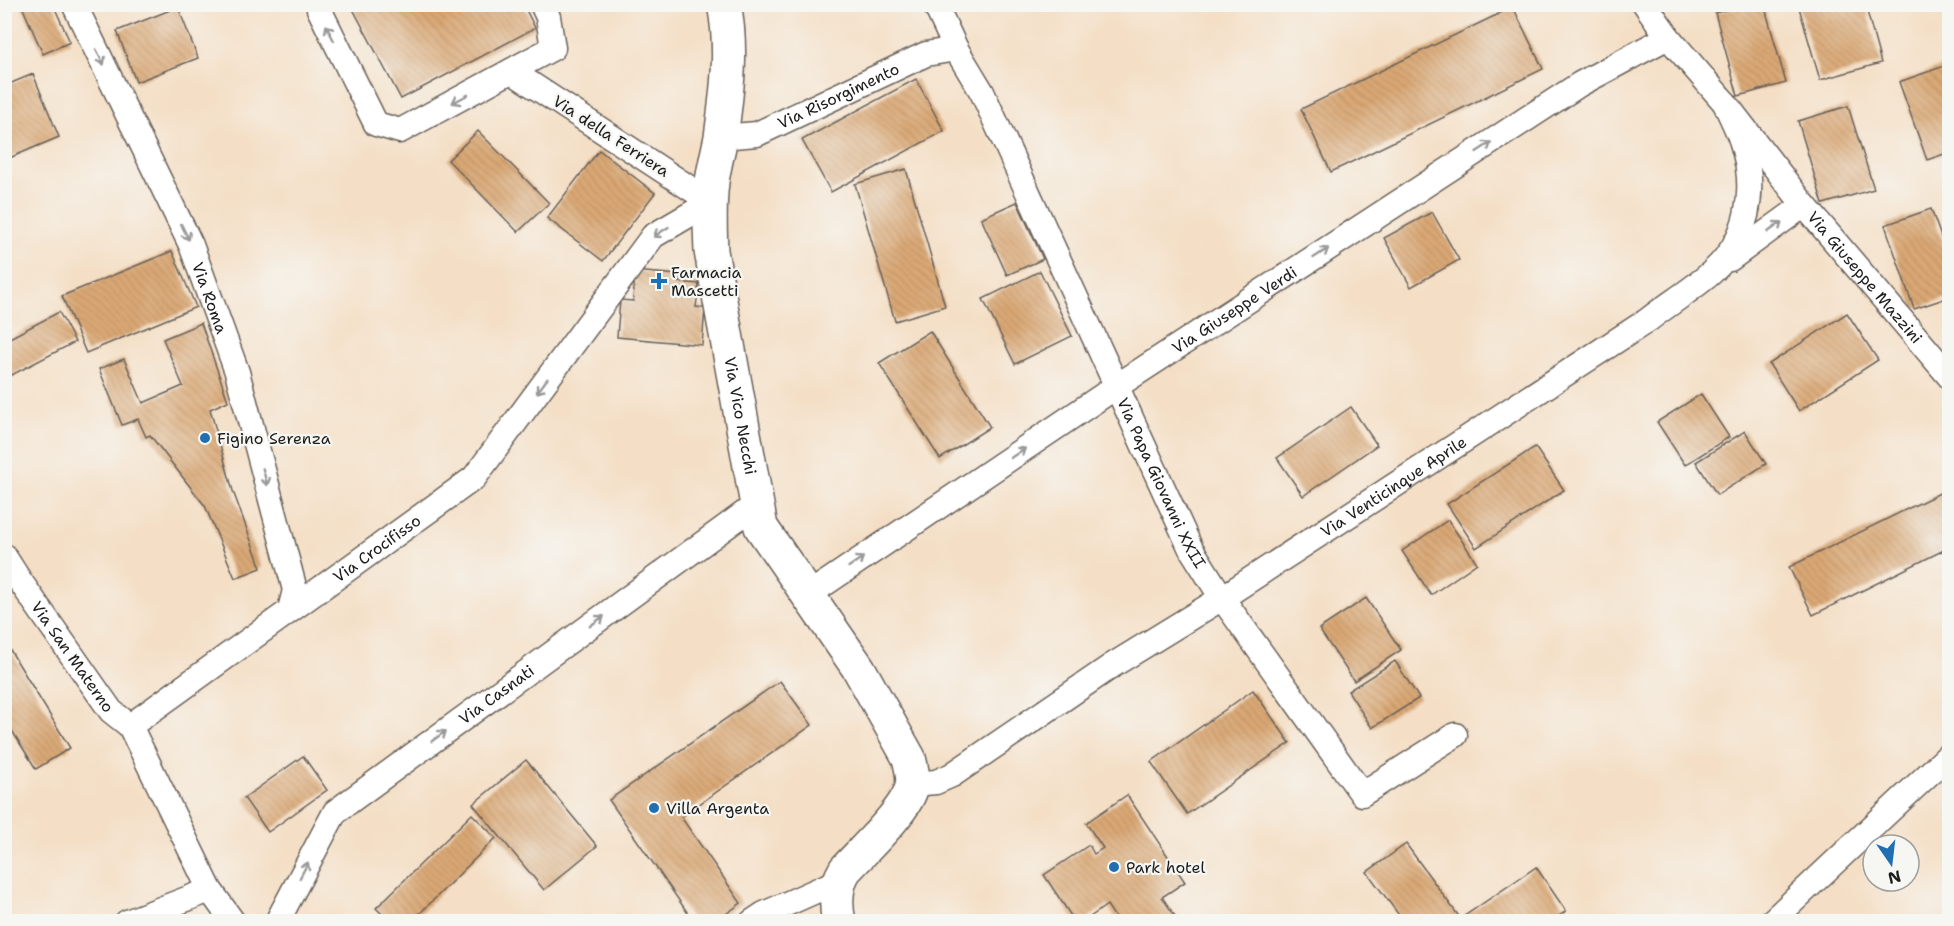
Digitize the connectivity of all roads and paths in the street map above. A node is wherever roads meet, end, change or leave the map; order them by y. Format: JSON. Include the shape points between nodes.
{"nodes":[{"id":1,"x":74,"y":4,"type":"edge"},
{"id":2,"x":321,"y":4,"type":"edge"},
{"id":3,"x":542,"y":4,"type":"edge"},
{"id":4,"x":724,"y":4,"type":"edge"},
{"id":5,"x":935,"y":4,"type":"edge"},
{"id":6,"x":1645,"y":4,"type":"edge"},
{"id":7,"x":1668,"y":37,"type":"junction"},
{"id":8,"x":956,"y":49,"type":"junction"},
{"id":9,"x":511,"y":71,"type":"junction"},
{"id":10,"x":1725,"y":103,"type":"junction"},
{"id":11,"x":720,"y":137,"type":"junction"},
{"id":12,"x":711,"y":202,"type":"junction"},
{"id":13,"x":1804,"y":205,"type":"junction"},
{"id":14,"x":1712,"y":273,"type":"junction"},
{"id":15,"x":1950,"y":377,"type":"edge"},
{"id":16,"x":1117,"y":386,"type":"junction"},
{"id":17,"x":757,"y":504,"type":"junction"},
{"id":18,"x":4,"y":556,"type":"edge"},
{"id":19,"x":12,"y":580,"type":"edge"},
{"id":20,"x":808,"y":594,"type":"junction"},
{"id":21,"x":1222,"y":598,"type":"junction"},
{"id":22,"x":290,"y":610,"type":"junction"},
{"id":23,"x":130,"y":726,"type":"junction"},
{"id":24,"x":1455,"y":735,"type":"dead end"},
{"id":25,"x":1950,"y":754,"type":"edge"},
{"id":26,"x":913,"y":784,"type":"junction"},
{"id":27,"x":838,"y":881,"type":"junction"},
{"id":28,"x":210,"y":890,"type":"junction"},
{"id":29,"x":127,"y":921,"type":"edge"},
{"id":30,"x":233,"y":921,"type":"edge"},
{"id":31,"x":277,"y":921,"type":"edge"},
{"id":32,"x":752,"y":921,"type":"edge"},
{"id":33,"x":838,"y":921,"type":"edge"},
{"id":34,"x":1771,"y":921,"type":"edge"}],
"edges":[{"from":1,"to":22,"type":"street","name":"Via Roma","one_way":true,"via":[[191,245],[237,372],[295,590]]},
{"from":9,"to":2,"type":"street","one_way":true,"via":[[400,131],[376,124],[318,9]]},
{"from":3,"to":9,"type":"street","via":[[553,48]]},
{"from":4,"to":11,"type":"street","name":"Via Vico Necchi","via":[[729,61]]},
{"from":5,"to":8,"type":"street","name":"Via Papa Giovanni XXII"},
{"from":6,"to":7,"type":"street"},
{"from":7,"to":10,"type":"street"},
{"from":16,"to":7,"type":"street","name":"Via Giuseppe Verdi","one_way":true,"via":[[1580,84]]},
{"from":8,"to":11,"type":"street","name":"Via Risorgimento","via":[[926,54],[757,134]]},
{"from":8,"to":16,"type":"street","name":"Via Papa Giovanni XXII","via":[[982,92]]},
{"from":9,"to":12,"type":"street","name":"Via della Ferriera"},
{"from":10,"to":13,"type":"street","name":"Via Giuseppe Mazzini"},
{"from":10,"to":14,"type":"street","name":"Via Venticinque Aprile","via":[[1743,147],[1749,183],[1747,218],[1735,246]]},
{"from":11,"to":12,"type":"street","name":"Via Vico Necchi"},
{"from":12,"to":17,"type":"street","name":"Via Vico Necchi","via":[[711,250]]},
{"from":12,"to":22,"type":"street","name":"Via Crocifisso","one_way":true,"via":[[653,236],[474,478]]},
{"from":14,"to":13,"type":"street","one_way":true},
{"from":13,"to":15,"type":"street","name":"Via Giuseppe Mazzini"},
{"from":14,"to":21,"type":"street","name":"Via Venticinque Aprile","via":[[1647,320]]},
{"from":20,"to":16,"type":"street","name":"Via Giuseppe Verdi","one_way":true},
{"from":16,"to":21,"type":"street","name":"Via Papa Giovanni XXII","via":[[1190,547]]},
{"from":17,"to":20,"type":"street","name":"Via Vico Necchi","via":[[762,527]]},
{"from":31,"to":17,"type":"street","name":"Via Casnati","one_way":true,"via":[[335,812]]},
{"from":18,"to":19,"type":"street","name":"Via San Materno"},
{"from":19,"to":23,"type":"street","name":"Via San Materno","via":[[111,711]]},
{"from":20,"to":26,"type":"street","name":"Via Vico Necchi","via":[[859,669],[909,758]]},
{"from":21,"to":24,"type":"street","name":"Via Papa Giovanni XXII","via":[[1362,794]]},
{"from":21,"to":26,"type":"street","name":"Via Venticinque Aprile","via":[[1113,665],[952,775],[936,782]]},
{"from":22,"to":23,"type":"street","name":"Via Crocifisso"},
{"from":23,"to":28,"type":"street"},
{"from":25,"to":34,"type":"street"},
{"from":26,"to":27,"type":"street","via":[[900,810]]},
{"from":27,"to":32,"type":"street"},
{"from":27,"to":33,"type":"street"},
{"from":28,"to":29,"type":"street"},
{"from":28,"to":30,"type":"street"}]}
